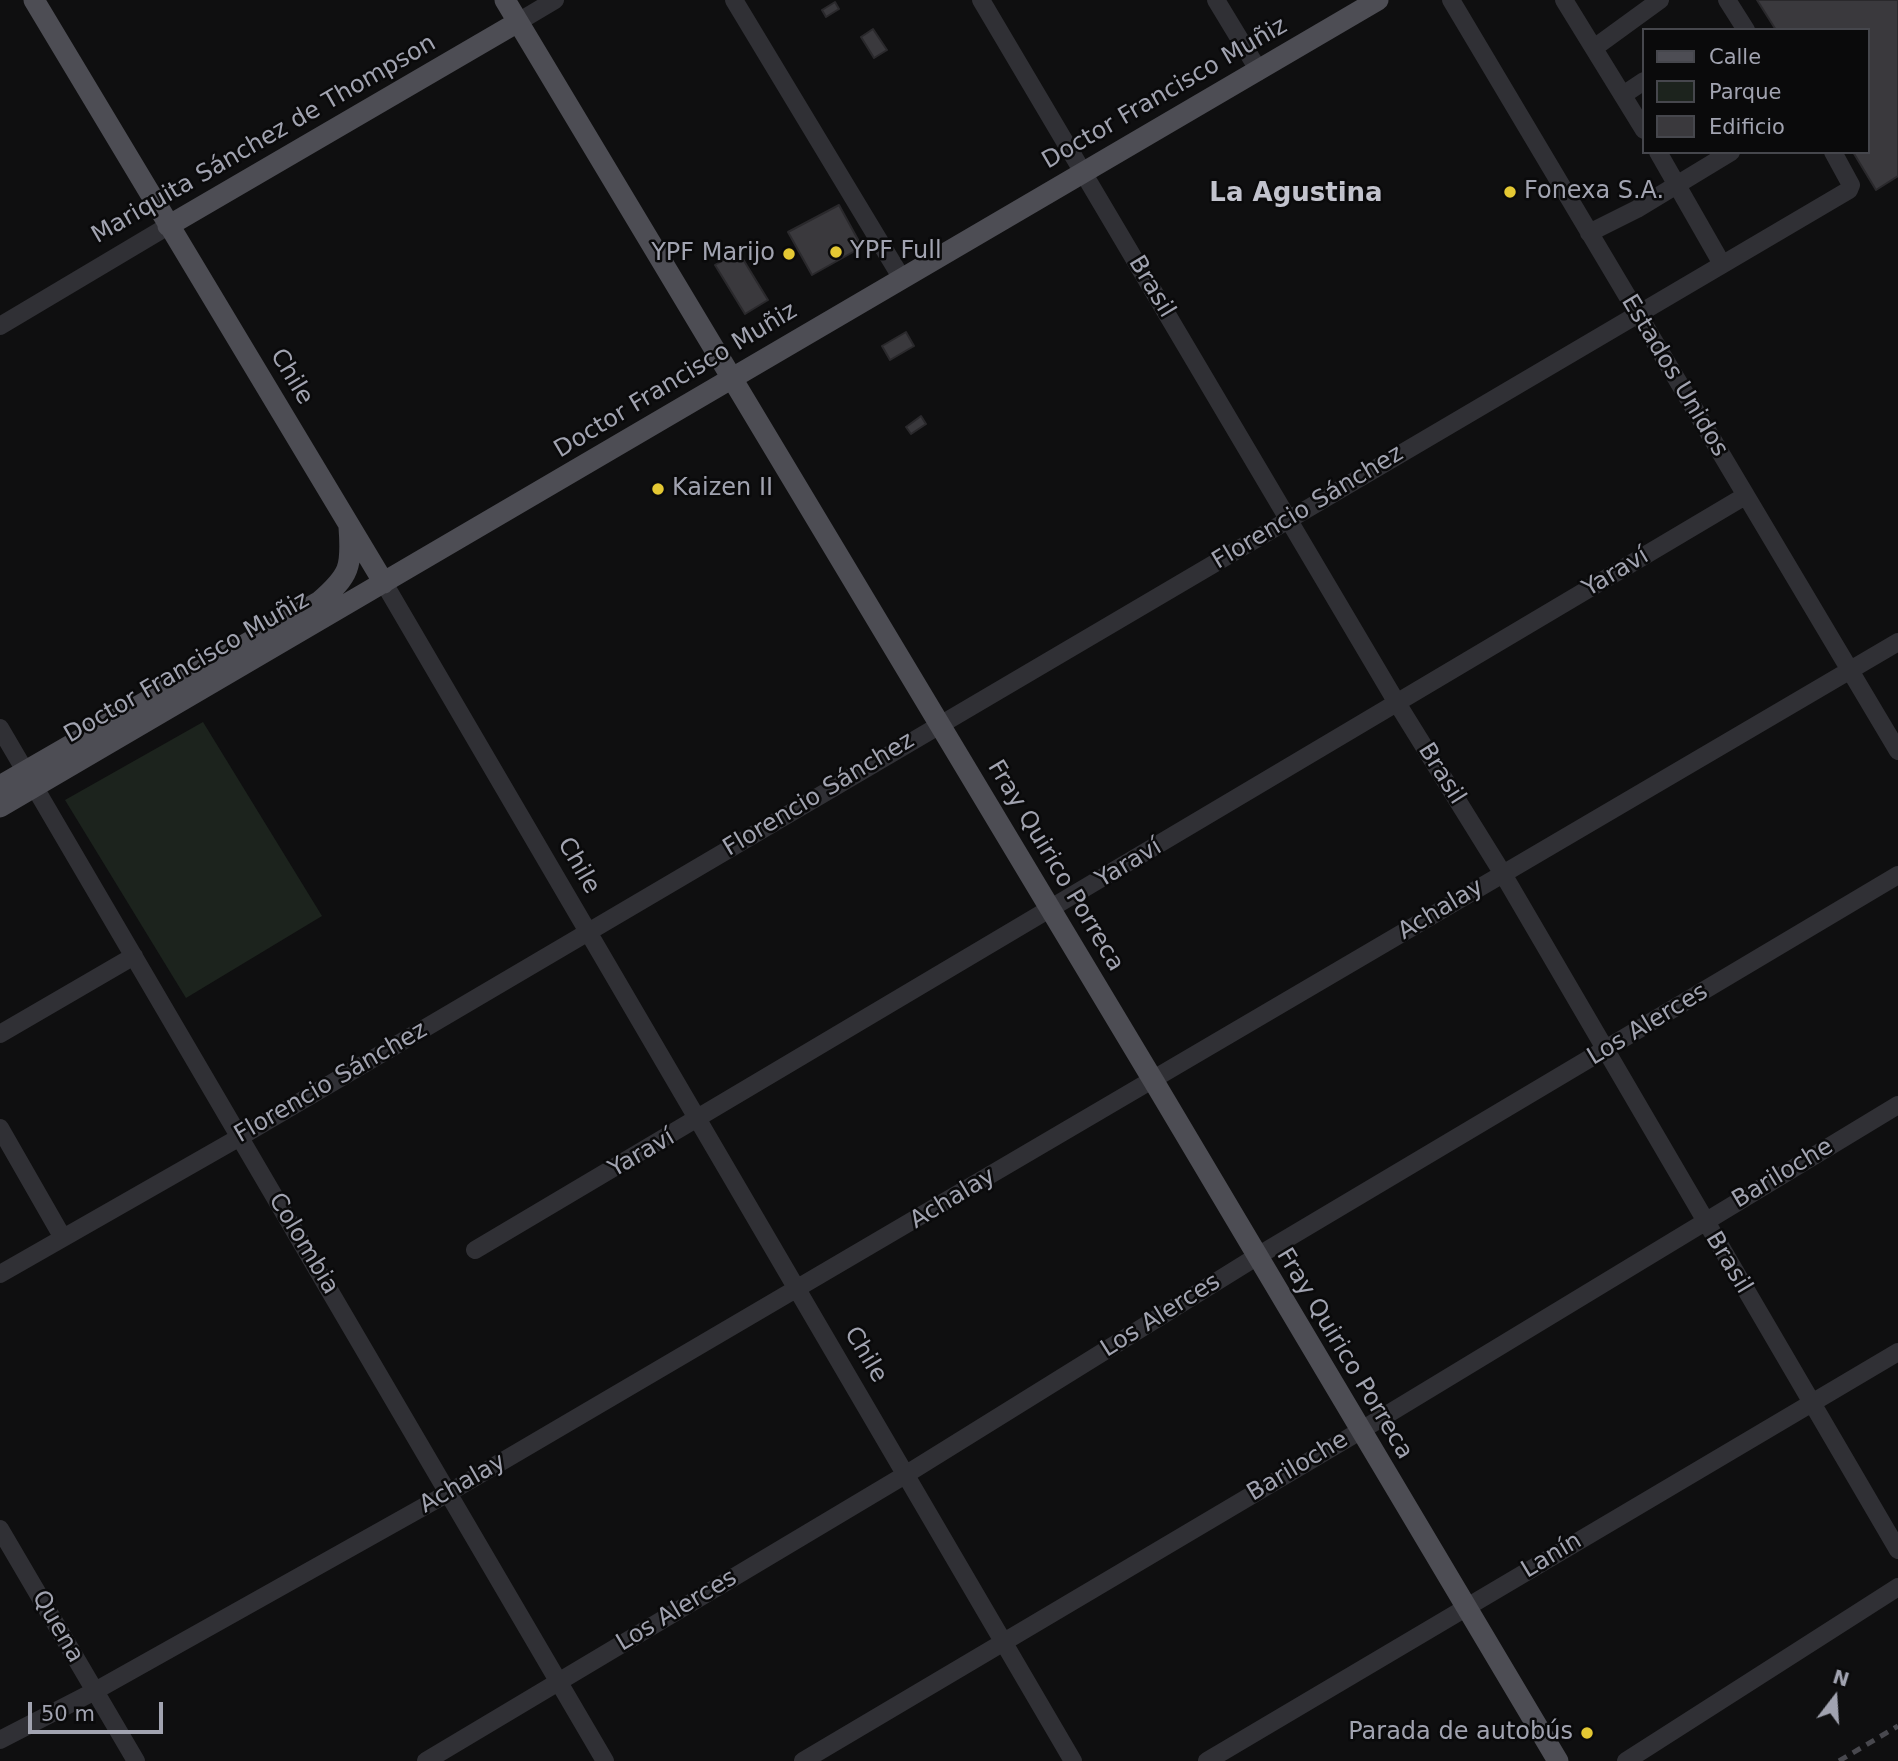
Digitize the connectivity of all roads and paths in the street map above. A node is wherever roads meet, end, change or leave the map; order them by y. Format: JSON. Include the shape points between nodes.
{"nodes":[{"id":1,"x":34,"y":0,"type":"edge"},
{"id":2,"x":505,"y":0,"type":"edge"},
{"id":3,"x":555,"y":0,"type":"edge"},
{"id":4,"x":734,"y":0,"type":"edge"},
{"id":5,"x":981,"y":0,"type":"edge"},
{"id":6,"x":1216,"y":0,"type":"edge"},
{"id":7,"x":1378,"y":0,"type":"edge"},
{"id":8,"x":1451,"y":0,"type":"edge"},
{"id":9,"x":1564,"y":0,"type":"edge"},
{"id":10,"x":1660,"y":0,"type":"edge"},
{"id":11,"x":1727,"y":0,"type":"edge"},
{"id":12,"x":518,"y":22,"type":"junction"},
{"id":13,"x":1736,"y":27,"type":"edge"},
{"id":14,"x":1594,"y":48,"type":"junction"},
{"id":15,"x":1259,"y":71,"type":"junction"},
{"id":16,"x":1643,"y":82,"type":"edge"},
{"id":17,"x":1623,"y":95,"type":"junction"},
{"id":18,"x":1643,"y":128,"type":"edge"},
{"id":19,"x":1659,"y":154,"type":"edge"},
{"id":20,"x":1728,"y":154,"type":"edge"},
{"id":21,"x":1834,"y":154,"type":"edge"},
{"id":22,"x":1083,"y":172,"type":"junction"},
{"id":23,"x":1678,"y":185,"type":"junction"},
{"id":24,"x":168,"y":226,"type":"junction"},
{"id":25,"x":1589,"y":233,"type":"junction"},
{"id":26,"x":1722,"y":264,"type":"junction"},
{"id":27,"x":901,"y":277,"type":"junction"},
{"id":28,"x":1637,"y":314,"type":"junction"},
{"id":29,"x":0,"y":326,"type":"edge"},
{"id":30,"x":732,"y":380,"type":"junction"},
{"id":31,"x":1745,"y":496,"type":"junction"},
{"id":32,"x":1288,"y":519,"type":"junction"},
{"id":33,"x":349,"y":522,"type":"junction"},
{"id":34,"x":384,"y":583,"type":"junction"},
{"id":35,"x":1898,"y":642,"type":"edge"},
{"id":36,"x":1849,"y":672,"type":"junction"},
{"id":37,"x":1397,"y":703,"type":"junction"},
{"id":38,"x":939,"y":725,"type":"junction"},
{"id":39,"x":0,"y":729,"type":"edge"},
{"id":40,"x":1898,"y":751,"type":"edge"},
{"id":41,"x":31,"y":779,"type":"junction"},
{"id":42,"x":0,"y":786,"type":"edge"},
{"id":43,"x":0,"y":807,"type":"edge"},
{"id":44,"x":1503,"y":874,"type":"junction"},
{"id":45,"x":1898,"y":875,"type":"edge"},
{"id":46,"x":1050,"y":911,"type":"junction"},
{"id":47,"x":586,"y":933,"type":"junction"},
{"id":48,"x":134,"y":956,"type":"junction"},
{"id":49,"x":0,"y":1034,"type":"edge"},
{"id":50,"x":1606,"y":1050,"type":"junction"},
{"id":51,"x":1153,"y":1080,"type":"junction"},
{"id":52,"x":1898,"y":1105,"type":"edge"},
{"id":53,"x":697,"y":1121,"type":"junction"},
{"id":54,"x":0,"y":1128,"type":"edge"},
{"id":55,"x":240,"y":1137,"type":"junction"},
{"id":56,"x":1704,"y":1222,"type":"junction"},
{"id":57,"x":63,"y":1238,"type":"junction"},
{"id":58,"x":475,"y":1251,"type":"dead end"},
{"id":59,"x":1256,"y":1256,"type":"junction"},
{"id":60,"x":0,"y":1274,"type":"edge"},
{"id":61,"x":797,"y":1292,"type":"junction"},
{"id":62,"x":1898,"y":1352,"type":"edge"},
{"id":63,"x":1812,"y":1403,"type":"junction"},
{"id":64,"x":1360,"y":1431,"type":"junction"},
{"id":65,"x":905,"y":1475,"type":"junction"},
{"id":66,"x":450,"y":1492,"type":"junction"},
{"id":67,"x":0,"y":1529,"type":"edge"},
{"id":68,"x":1898,"y":1550,"type":"edge"},
{"id":69,"x":1898,"y":1587,"type":"edge"},
{"id":70,"x":1465,"y":1608,"type":"junction"},
{"id":71,"x":1003,"y":1642,"type":"junction"},
{"id":72,"x":559,"y":1681,"type":"junction"},
{"id":73,"x":95,"y":1691,"type":"junction"},
{"id":74,"x":0,"y":1740,"type":"edge"},
{"id":75,"x":136,"y":1761,"type":"edge"},
{"id":76,"x":426,"y":1761,"type":"edge"},
{"id":77,"x":605,"y":1761,"type":"edge"},
{"id":78,"x":803,"y":1761,"type":"edge"},
{"id":79,"x":1073,"y":1761,"type":"edge"},
{"id":80,"x":1207,"y":1761,"type":"edge"},
{"id":81,"x":1558,"y":1761,"type":"edge"},
{"id":82,"x":1626,"y":1761,"type":"edge"}],
"edges":[{"from":1,"to":24,"type":"main road","name":"Chile"},
{"from":2,"to":12,"type":"main road","name":"Fray Quirico Porreca"},
{"from":3,"to":12,"type":"street","name":"Mariquita Sánchez de Thompson"},
{"from":4,"to":27,"type":"street"},
{"from":5,"to":22,"type":"street","name":"Brasil"},
{"from":6,"to":15,"type":"street"},
{"from":7,"to":15,"type":"main road","name":"Doctor Francisco Muñiz"},
{"from":8,"to":25,"type":"street","name":"Estados Unidos"},
{"from":9,"to":14,"type":"street"},
{"from":10,"to":14,"type":"street"},
{"from":11,"to":13,"type":"street"},
{"from":12,"to":24,"type":"main road","name":"Mariquita Sánchez de Thompson"},
{"from":12,"to":30,"type":"main road","name":"Fray Quirico Porreca"},
{"from":14,"to":17,"type":"street"},
{"from":15,"to":22,"type":"main road","name":"Doctor Francisco Muñiz"},
{"from":16,"to":17,"type":"street"},
{"from":17,"to":18,"type":"street"},
{"from":19,"to":23,"type":"street"},
{"from":20,"to":23,"type":"street"},
{"from":21,"to":26,"type":"street","name":"Florencio Sánchez","via":[[1851,185],[1849,190]]},
{"from":22,"to":27,"type":"main road","name":"Doctor Francisco Muñiz"},
{"from":22,"to":32,"type":"street","name":"Brasil"},
{"from":23,"to":25,"type":"street"},
{"from":23,"to":26,"type":"street"},
{"from":24,"to":29,"type":"street","name":"Mariquita Sánchez de Thompson"},
{"from":24,"to":33,"type":"main road","name":"Chile"},
{"from":25,"to":28,"type":"street","name":"Estados Unidos"},
{"from":26,"to":28,"type":"street","name":"Florencio Sánchez"},
{"from":27,"to":30,"type":"main road","name":"Doctor Francisco Muñiz"},
{"from":28,"to":31,"type":"street","name":"Estados Unidos"},
{"from":28,"to":32,"type":"street","name":"Florencio Sánchez"},
{"from":30,"to":34,"type":"main road","name":"Doctor Francisco Muñiz"},
{"from":30,"to":38,"type":"main road","name":"Fray Quirico Porreca"},
{"from":31,"to":36,"type":"street","name":"Estados Unidos"},
{"from":31,"to":37,"type":"street","name":"Yaraví"},
{"from":32,"to":37,"type":"street","name":"Brasil"},
{"from":32,"to":38,"type":"street","name":"Florencio Sánchez"},
{"from":33,"to":34,"type":"main road","name":"Chile"},
{"from":33,"to":41,"type":"main road","name":"Doctor Francisco Muñiz","via":[[351,554],[343,581],[320,601]]},
{"from":34,"to":41,"type":"main road","name":"Doctor Francisco Muñiz"},
{"from":34,"to":47,"type":"street","name":"Chile"},
{"from":35,"to":36,"type":"street","name":"Achalay"},
{"from":36,"to":40,"type":"street","name":"Estados Unidos"},
{"from":36,"to":44,"type":"street","name":"Achalay"},
{"from":37,"to":44,"type":"street","name":"Brasil"},
{"from":37,"to":46,"type":"street","name":"Yaraví"},
{"from":38,"to":46,"type":"main road","name":"Fray Quirico Porreca"},
{"from":38,"to":47,"type":"street","name":"Florencio Sánchez"},
{"from":39,"to":41,"type":"street","name":"Colombia"},
{"from":41,"to":42,"type":"main road","name":"Doctor Francisco Muñiz"},
{"from":41,"to":43,"type":"main road","name":"Doctor Francisco Muñiz"},
{"from":41,"to":48,"type":"street","name":"Colombia"},
{"from":44,"to":50,"type":"street","name":"Brasil"},
{"from":44,"to":51,"type":"street","name":"Achalay"},
{"from":45,"to":50,"type":"street","name":"Los Alerces"},
{"from":46,"to":51,"type":"main road","name":"Fray Quirico Porreca"},
{"from":46,"to":53,"type":"street","name":"Yaraví"},
{"from":47,"to":53,"type":"street","name":"Chile"},
{"from":47,"to":55,"type":"street","name":"Florencio Sánchez"},
{"from":48,"to":49,"type":"street"},
{"from":48,"to":55,"type":"street","name":"Colombia"},
{"from":50,"to":56,"type":"street","name":"Brasil"},
{"from":50,"to":59,"type":"street","name":"Los Alerces"},
{"from":51,"to":59,"type":"main road","name":"Fray Quirico Porreca"},
{"from":51,"to":61,"type":"street","name":"Achalay"},
{"from":52,"to":56,"type":"street","name":"Bariloche"},
{"from":53,"to":58,"type":"street","name":"Yaraví"},
{"from":53,"to":61,"type":"street","name":"Chile"},
{"from":54,"to":57,"type":"street"},
{"from":55,"to":57,"type":"street","name":"Florencio Sánchez"},
{"from":55,"to":66,"type":"street","name":"Colombia"},
{"from":56,"to":63,"type":"street","name":"Brasil"},
{"from":56,"to":64,"type":"street","name":"Bariloche"},
{"from":57,"to":60,"type":"street","name":"Florencio Sánchez"},
{"from":59,"to":64,"type":"main road","name":"Fray Quirico Porreca"},
{"from":59,"to":65,"type":"street","name":"Los Alerces"},
{"from":61,"to":65,"type":"street","name":"Chile"},
{"from":61,"to":66,"type":"street","name":"Achalay"},
{"from":62,"to":63,"type":"street","name":"Lanín"},
{"from":63,"to":68,"type":"street","name":"Brasil"},
{"from":63,"to":70,"type":"street","name":"Lanín"},
{"from":64,"to":70,"type":"main road","name":"Fray Quirico Porreca"},
{"from":64,"to":71,"type":"street","name":"Bariloche"},
{"from":65,"to":71,"type":"street","name":"Chile"},
{"from":65,"to":72,"type":"street","name":"Los Alerces"},
{"from":66,"to":72,"type":"street","name":"Colombia"},
{"from":66,"to":73,"type":"street","name":"Achalay"},
{"from":67,"to":73,"type":"street","name":"Quena"},
{"from":69,"to":82,"type":"street"},
{"from":70,"to":80,"type":"street","name":"Lanín"},
{"from":70,"to":81,"type":"main road","name":"Fray Quirico Porreca"},
{"from":71,"to":78,"type":"street","name":"Bariloche"},
{"from":71,"to":79,"type":"street","name":"Chile"},
{"from":72,"to":76,"type":"street","name":"Los Alerces"},
{"from":72,"to":77,"type":"street","name":"Colombia"},
{"from":73,"to":74,"type":"street","name":"Achalay"},
{"from":73,"to":75,"type":"street","name":"Quena"}]}
